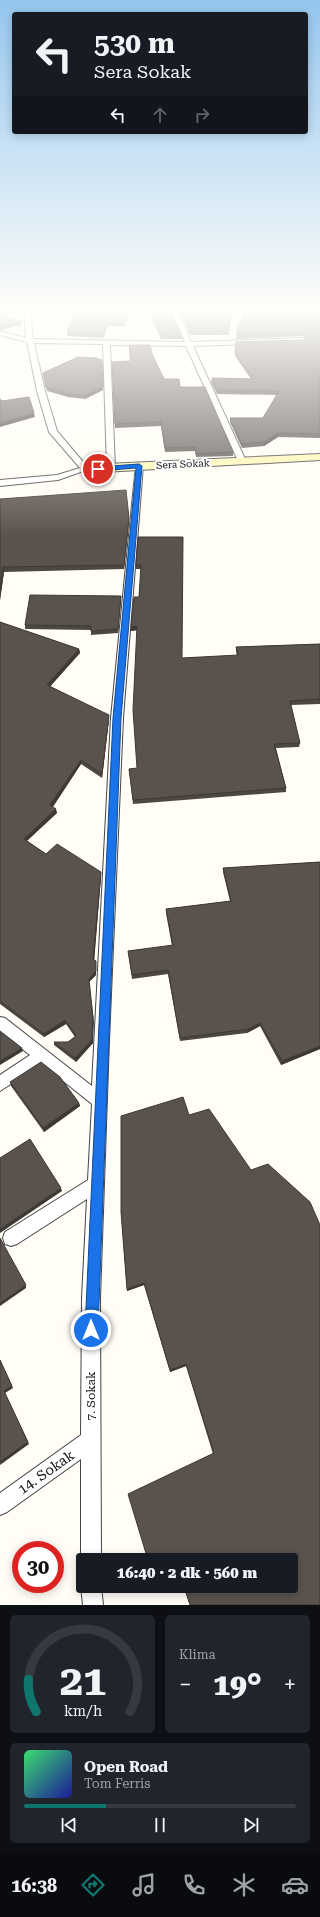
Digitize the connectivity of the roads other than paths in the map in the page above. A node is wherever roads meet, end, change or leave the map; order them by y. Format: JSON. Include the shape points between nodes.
{"nodes":[{"id":1,"x":40,"y":386,"type":"edge"},
{"id":2,"x":108,"y":386,"type":"edge"},
{"id":3,"x":209,"y":386,"type":"edge"},
{"id":4,"x":320,"y":457,"type":"edge"},
{"id":5,"x":242,"y":461,"type":"junction"},
{"id":6,"x":139,"y":466,"type":"junction"},
{"id":7,"x":111,"y":468,"type":"junction"},
{"id":8,"x":85,"y":470,"type":"junction"},
{"id":9,"x":0,"y":483,"type":"edge"},
{"id":10,"x":0,"y":1023,"type":"edge"},
{"id":11,"x":42,"y":1055,"type":"junction"},
{"id":12,"x":0,"y":1084,"type":"edge"},
{"id":13,"x":100,"y":1101,"type":"junction"},
{"id":14,"x":96,"y":1184,"type":"junction"},
{"id":15,"x":12,"y":1238,"type":"dead end"},
{"id":16,"x":91,"y":1440,"type":"junction"},
{"id":17,"x":0,"y":1505,"type":"edge"},
{"id":18,"x":91,"y":1553,"type":"edge"},
{"id":19,"x":92,"y":1593,"type":"edge"},
{"id":20,"x":93,"y":1605,"type":"edge"}],
"edges":[{"from":1,"to":8,"type":"street","via":[[53,432]]},
{"from":2,"to":7,"type":"street"},
{"from":3,"to":5,"type":"street"},
{"from":4,"to":5,"type":"street","name":"Sera Sokak"},
{"from":5,"to":6,"type":"street","name":"Sera Sokak"},
{"from":6,"to":7,"type":"street","name":"Sera Sokak"},
{"from":6,"to":13,"type":"street","name":"7. Sokak","via":[[117,718]]},
{"from":7,"to":8,"type":"street","name":"Sera Sokak"},
{"from":8,"to":9,"type":"street","name":"Sera Sokak","via":[[58,477]]},
{"from":10,"to":11,"type":"street"},
{"from":11,"to":12,"type":"street"},
{"from":11,"to":13,"type":"street"},
{"from":13,"to":14,"type":"street","name":"7. Sokak"},
{"from":14,"to":15,"type":"street"},
{"from":14,"to":16,"type":"street","name":"7. Sokak","via":[[91,1298]]},
{"from":16,"to":17,"type":"street","name":"14. Sokak"},
{"from":16,"to":18,"type":"street","name":"7. Sokak"},
{"from":19,"to":20,"type":"street"}]}
